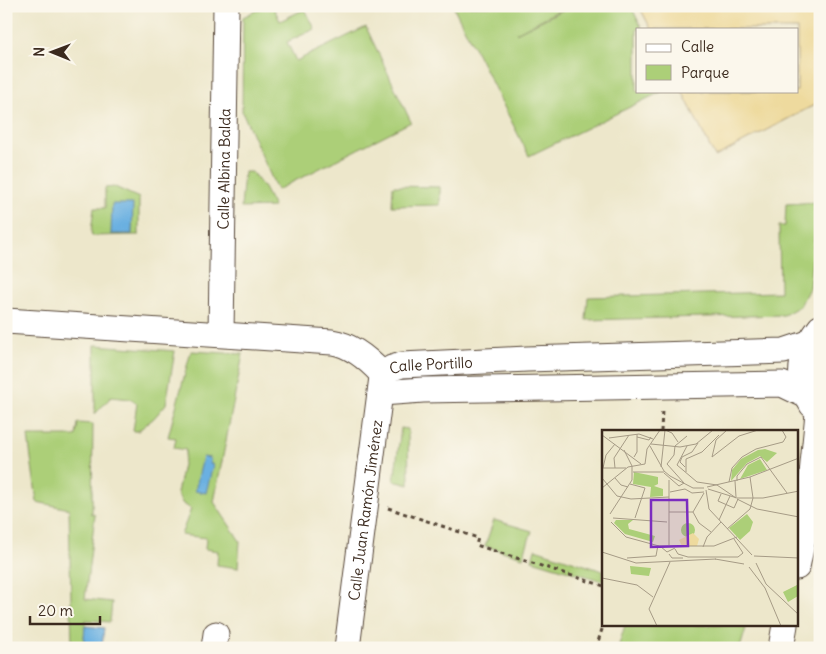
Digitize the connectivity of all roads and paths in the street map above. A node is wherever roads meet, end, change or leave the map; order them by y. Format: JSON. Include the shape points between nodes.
{"nodes":[{"id":1,"x":226,"y":6,"type":"edge"},
{"id":2,"x":6,"y":320,"type":"edge"},
{"id":3,"x":221,"y":334,"type":"junction"},
{"id":4,"x":814,"y":335,"type":"edge"},
{"id":5,"x":382,"y":383,"type":"junction"},
{"id":6,"x":662,"y":408,"type":"dead end"},
{"id":7,"x":815,"y":408,"type":"edge"},
{"id":8,"x":661,"y":430,"type":"edge"},
{"id":9,"x":380,"y":505,"type":"dead end"},
{"id":10,"x":813,"y":521,"type":"edge"},
{"id":11,"x":798,"y":564,"type":"edge"},
{"id":12,"x":602,"y":585,"type":"edge"},
{"id":13,"x":603,"y":626,"type":"edge"},
{"id":14,"x":785,"y":626,"type":"edge"},
{"id":15,"x":347,"y":648,"type":"edge"},
{"id":16,"x":596,"y":648,"type":"edge"},
{"id":17,"x":781,"y":648,"type":"edge"}],
"edges":[{"from":1,"to":3,"type":"street","name":"Calle Albina Balda"},
{"from":2,"to":3,"type":"street","name":"Calle Portillo"},
{"from":3,"to":5,"type":"street","name":"Calle Portillo","via":[[340,343],[362,355]]},
{"from":4,"to":5,"type":"street","name":"Calle Portillo","via":[[784,350],[402,365],[392,368]]},
{"from":4,"to":7,"type":"street","via":[[802,369],[803,383]]},
{"from":5,"to":7,"type":"street","name":"Calle Portillo","via":[[782,384]]},
{"from":5,"to":15,"type":"street","name":"Calle Juan Ramón Jiménez"},
{"from":6,"to":8,"type":"path"},
{"from":7,"to":10,"type":"street"},
{"from":9,"to":12,"type":"path","via":[[478,538],[476,545]]},
{"from":10,"to":11,"type":"street"},
{"from":13,"to":16,"type":"path"},
{"from":14,"to":17,"type":"street"}]}
